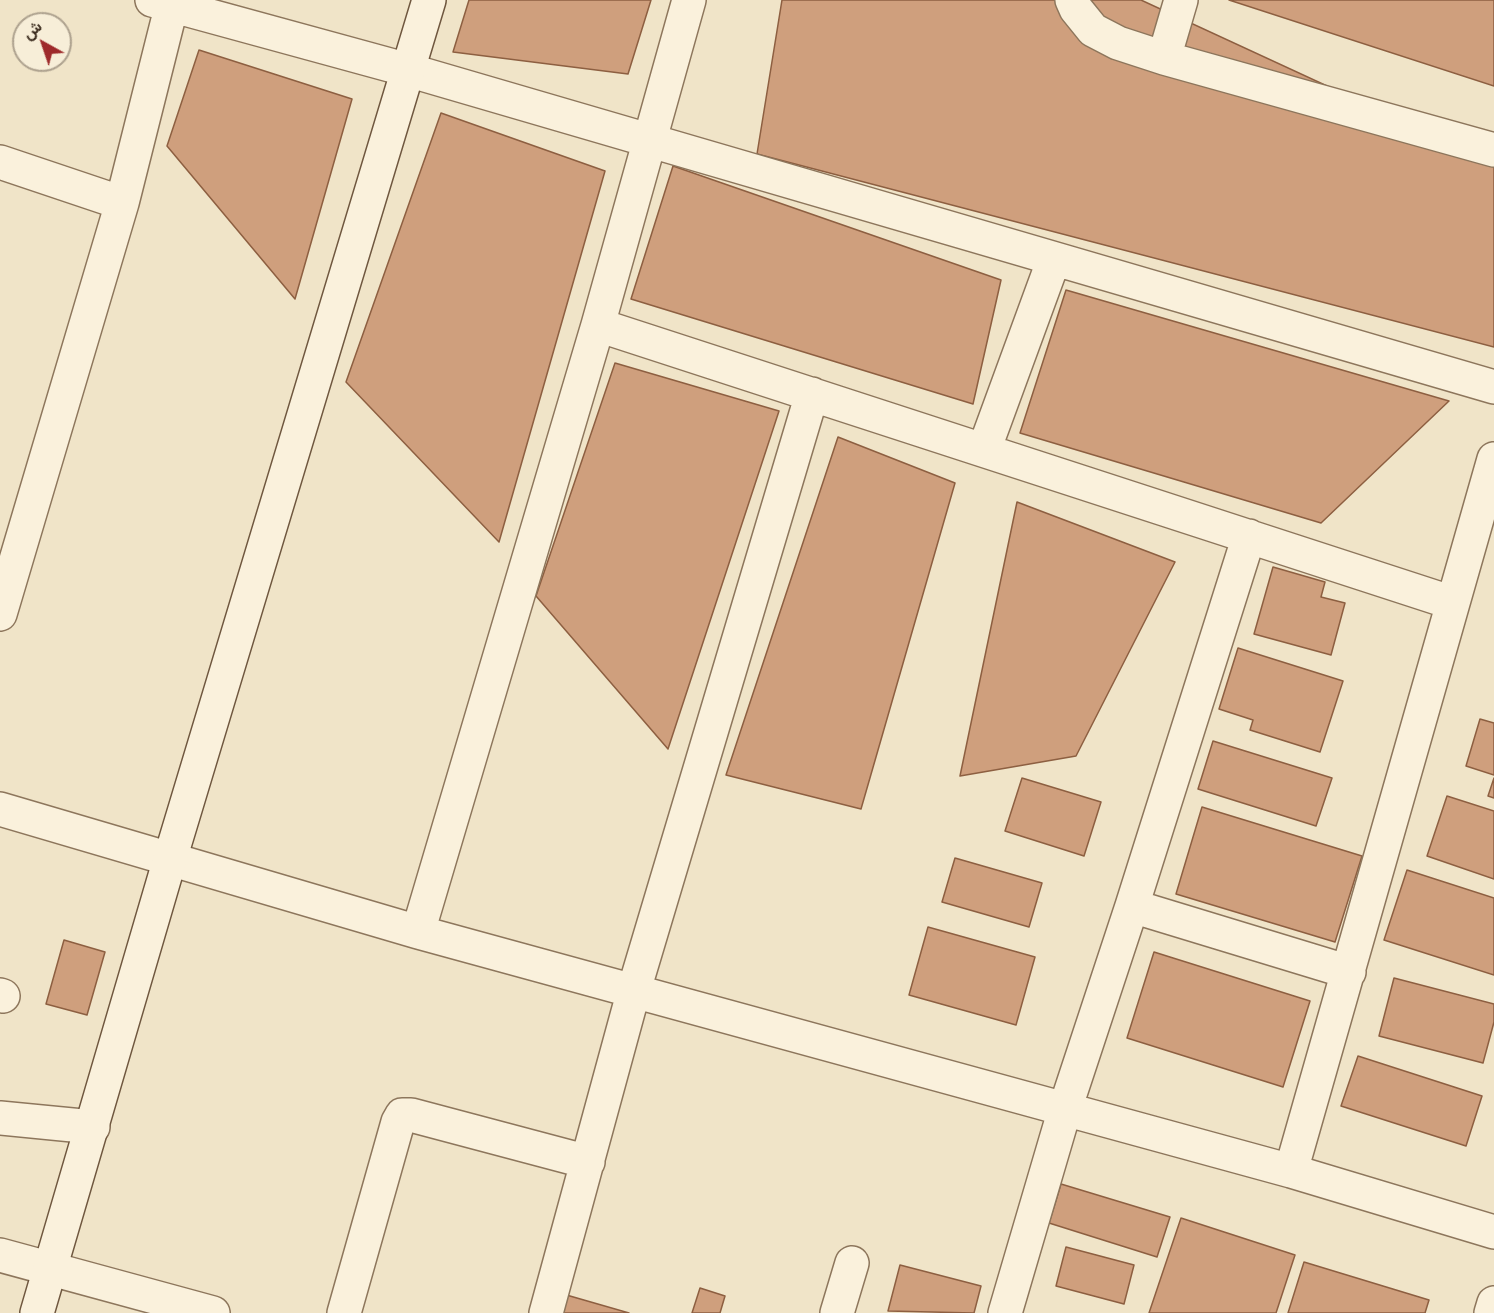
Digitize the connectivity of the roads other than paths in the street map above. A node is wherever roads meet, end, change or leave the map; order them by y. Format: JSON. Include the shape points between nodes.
{"nodes":[{"id":1,"x":429,"y":0,"type":"edge"},
{"id":2,"x":689,"y":0,"type":"edge"},
{"id":3,"x":1072,"y":0,"type":"edge"},
{"id":4,"x":1181,"y":0,"type":"edge"},
{"id":5,"x":165,"y":2,"type":"edge"},
{"id":6,"x":1164,"y":58,"type":"junction"},
{"id":7,"x":408,"y":70,"type":"junction"},
{"id":8,"x":648,"y":141,"type":"junction"},
{"id":9,"x":1494,"y":150,"type":"edge"},
{"id":10,"x":0,"y":162,"type":"edge"},
{"id":11,"x":122,"y":203,"type":"junction"},
{"id":12,"x":1054,"y":259,"type":"junction"},
{"id":13,"x":598,"y":326,"type":"junction"},
{"id":14,"x":1494,"y":387,"type":"edge"},
{"id":15,"x":812,"y":394,"type":"junction"},
{"id":16,"x":984,"y":450,"type":"junction"},
{"id":17,"x":1494,"y":459,"type":"edge"},
{"id":18,"x":1249,"y":536,"type":"junction"},
{"id":19,"x":1454,"y":603,"type":"junction"},
{"id":20,"x":0,"y":614,"type":"edge"},
{"id":21,"x":0,"y":809,"type":"edge"},
{"id":22,"x":170,"y":859,"type":"junction"},
{"id":23,"x":1132,"y":906,"type":"junction"},
{"id":24,"x":418,"y":932,"type":"junction"},
{"id":25,"x":1349,"y":972,"type":"junction"},
{"id":26,"x":634,"y":990,"type":"junction"},
{"id":27,"x":1065,"y":1109,"type":"junction"},
{"id":28,"x":0,"y":1118,"type":"edge"},
{"id":29,"x":93,"y":1127,"type":"junction"},
{"id":30,"x":588,"y":1162,"type":"junction"},
{"id":31,"x":1291,"y":1172,"type":"junction"},
{"id":32,"x":1494,"y":1232,"type":"edge"},
{"id":33,"x":0,"y":1255,"type":"edge"},
{"id":34,"x":852,"y":1263,"type":"dead end"},
{"id":35,"x":51,"y":1269,"type":"junction"},
{"id":36,"x":1494,"y":1303,"type":"edge"},
{"id":37,"x":38,"y":1313,"type":"edge"},
{"id":38,"x":213,"y":1313,"type":"edge"},
{"id":39,"x":344,"y":1313,"type":"edge"},
{"id":40,"x":546,"y":1313,"type":"edge"},
{"id":41,"x":837,"y":1313,"type":"edge"},
{"id":42,"x":1005,"y":1313,"type":"edge"},
{"id":43,"x":1491,"y":1313,"type":"edge"}],
"edges":[{"from":1,"to":7,"type":"street"},
{"from":2,"to":8,"type":"street"},
{"from":3,"to":6,"type":"street","via":[[1093,30]]},
{"from":4,"to":6,"type":"street"},
{"from":5,"to":7,"type":"street"},
{"from":5,"to":11,"type":"street"},
{"from":6,"to":9,"type":"street"},
{"from":7,"to":8,"type":"street"},
{"from":7,"to":22,"type":"street"},
{"from":8,"to":12,"type":"street"},
{"from":8,"to":13,"type":"street"},
{"from":10,"to":11,"type":"street"},
{"from":11,"to":20,"type":"street"},
{"from":12,"to":14,"type":"street"},
{"from":12,"to":16,"type":"street"},
{"from":13,"to":15,"type":"street"},
{"from":13,"to":24,"type":"street"},
{"from":15,"to":16,"type":"street"},
{"from":15,"to":26,"type":"street"},
{"from":16,"to":18,"type":"street"},
{"from":17,"to":19,"type":"street"},
{"from":18,"to":19,"type":"street"},
{"from":18,"to":23,"type":"street"},
{"from":19,"to":25,"type":"street"},
{"from":21,"to":22,"type":"street"},
{"from":22,"to":24,"type":"street"},
{"from":22,"to":29,"type":"street"},
{"from":23,"to":25,"type":"street"},
{"from":23,"to":27,"type":"street"},
{"from":24,"to":26,"type":"street"},
{"from":25,"to":31,"type":"street"},
{"from":26,"to":27,"type":"street"},
{"from":26,"to":30,"type":"street"},
{"from":27,"to":31,"type":"street"},
{"from":27,"to":42,"type":"street"},
{"from":28,"to":29,"type":"street"},
{"from":29,"to":35,"type":"street"},
{"from":30,"to":39,"type":"street","via":[[402,1115]]},
{"from":30,"to":40,"type":"street"},
{"from":31,"to":32,"type":"street"},
{"from":33,"to":35,"type":"street"},
{"from":34,"to":41,"type":"street"},
{"from":35,"to":37,"type":"street"},
{"from":35,"to":38,"type":"street"},
{"from":36,"to":43,"type":"street"}]}
